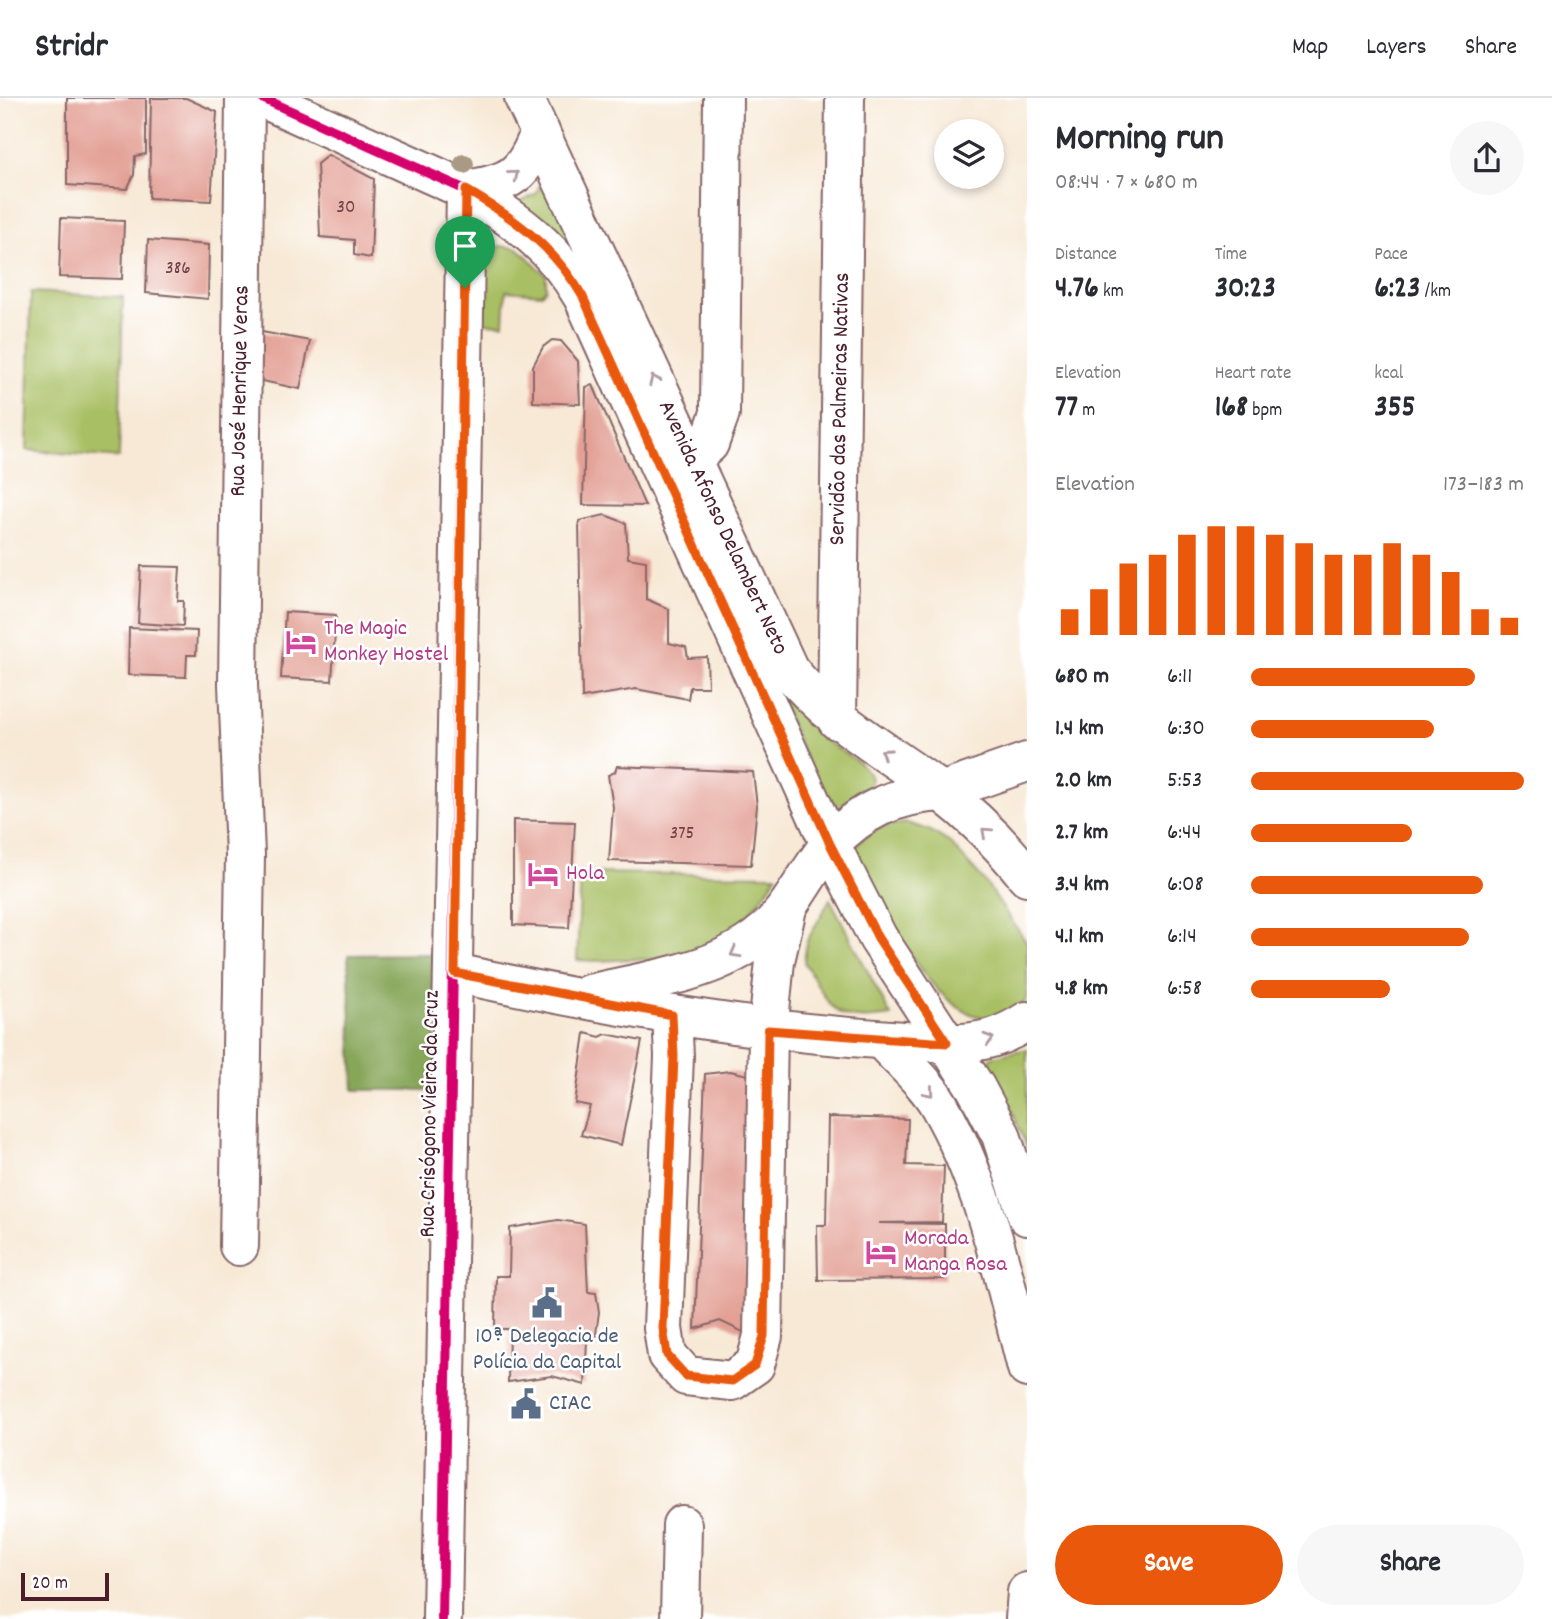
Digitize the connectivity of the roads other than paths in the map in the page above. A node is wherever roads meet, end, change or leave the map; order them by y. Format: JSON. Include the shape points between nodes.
{"nodes":[{"id":1,"x":245,"y":98,"type":"edge"},
{"id":2,"x":262,"y":98,"type":"edge"},
{"id":3,"x":524,"y":98,"type":"edge"},
{"id":4,"x":723,"y":98,"type":"edge"},
{"id":5,"x":845,"y":98,"type":"edge"},
{"id":6,"x":540,"y":132,"type":"junction"},
{"id":7,"x":466,"y":190,"type":"junction"},
{"id":8,"x":691,"y":459,"type":"junction"},
{"id":9,"x":837,"y":720,"type":"junction"},
{"id":10,"x":1027,"y":762,"type":"edge"},
{"id":11,"x":941,"y":792,"type":"junction"},
{"id":12,"x":830,"y":844,"type":"junction"},
{"id":13,"x":1027,"y":876,"type":"edge"},
{"id":14,"x":786,"y":908,"type":"junction"},
{"id":15,"x":455,"y":973,"type":"junction"},
{"id":16,"x":573,"y":997,"type":"junction"},
{"id":17,"x":672,"y":1015,"type":"junction"},
{"id":18,"x":1027,"y":1021,"type":"edge"},
{"id":19,"x":768,"y":1030,"type":"junction"},
{"id":20,"x":883,"y":1041,"type":"junction"},
{"id":21,"x":947,"y":1043,"type":"junction"},
{"id":22,"x":1027,"y":1216,"type":"edge"},
{"id":23,"x":239,"y":1246,"type":"dead end"},
{"id":24,"x":1027,"y":1368,"type":"edge"},
{"id":25,"x":682,"y":1524,"type":"dead end"},
{"id":26,"x":1027,"y":1592,"type":"edge"},
{"id":27,"x":442,"y":1619,"type":"edge"},
{"id":28,"x":680,"y":1619,"type":"edge"},
{"id":29,"x":1025,"y":1619,"type":"edge"}],
"edges":[{"from":1,"to":23,"type":"street","name":"Rua José Henrique Veras","via":[[238,684],[245,855]]},
{"from":2,"to":7,"type":"street","name":"Avenida Afonso Delambert Neto"},
{"from":3,"to":6,"type":"street","name":"Avenida Afonso Delambert Neto"},
{"from":4,"to":8,"type":"street","via":[[720,413],[709,444]]},
{"from":5,"to":9,"type":"street","name":"Servidão das Palmeiras Nativas"},
{"from":7,"to":6,"type":"street","one_way":true,"via":[[501,185],[517,175]]},
{"from":8,"to":6,"type":"street","name":"Avenida Afonso Delambert Neto","one_way":true},
{"from":7,"to":12,"type":"street","name":"Avenida Afonso Delambert Neto","via":[[522,225],[568,271],[583,297]]},
{"from":7,"to":15,"type":"street","name":"Rua Crisógono Vieira da Cruz"},
{"from":8,"to":9,"type":"street","name":"Avenida Afonso Delambert Neto","via":[[774,645],[810,696]]},
{"from":11,"to":9,"type":"street","name":"Avenida Afonso Delambert Neto","one_way":true},
{"from":10,"to":11,"type":"street"},
{"from":11,"to":12,"type":"street","via":[[891,800],[848,825]]},
{"from":13,"to":11,"type":"street","name":"Avenida Afonso Delambert Neto","one_way":true},
{"from":12,"to":14,"type":"street"},
{"from":12,"to":21,"type":"street","name":"Avenida Afonso Delambert Neto","via":[[878,938]]},
{"from":14,"to":16,"type":"street","one_way":true,"via":[[747,946],[716,964]]},
{"from":14,"to":19,"type":"street"},
{"from":15,"to":16,"type":"street"},
{"from":15,"to":27,"type":"street","name":"Rua Crisógono Vieira da Cruz"},
{"from":16,"to":17,"type":"street"},
{"from":17,"to":19,"type":"street"},
{"from":17,"to":19,"type":"street","via":[[663,1328],[667,1355],[686,1376],[732,1381],[755,1365],[764,1336]]},
{"from":21,"to":18,"type":"street","one_way":true,"via":[[974,1044],[1007,1034]]},
{"from":19,"to":20,"type":"street"},
{"from":20,"to":21,"type":"street"},
{"from":20,"to":24,"type":"street","one_way":true,"via":[[938,1103],[966,1161]]},
{"from":21,"to":22,"type":"street","name":"Avenida Afonso Delambert Neto","via":[[1001,1135]]},
{"from":25,"to":28,"type":"street"},
{"from":26,"to":29,"type":"street"}]}
